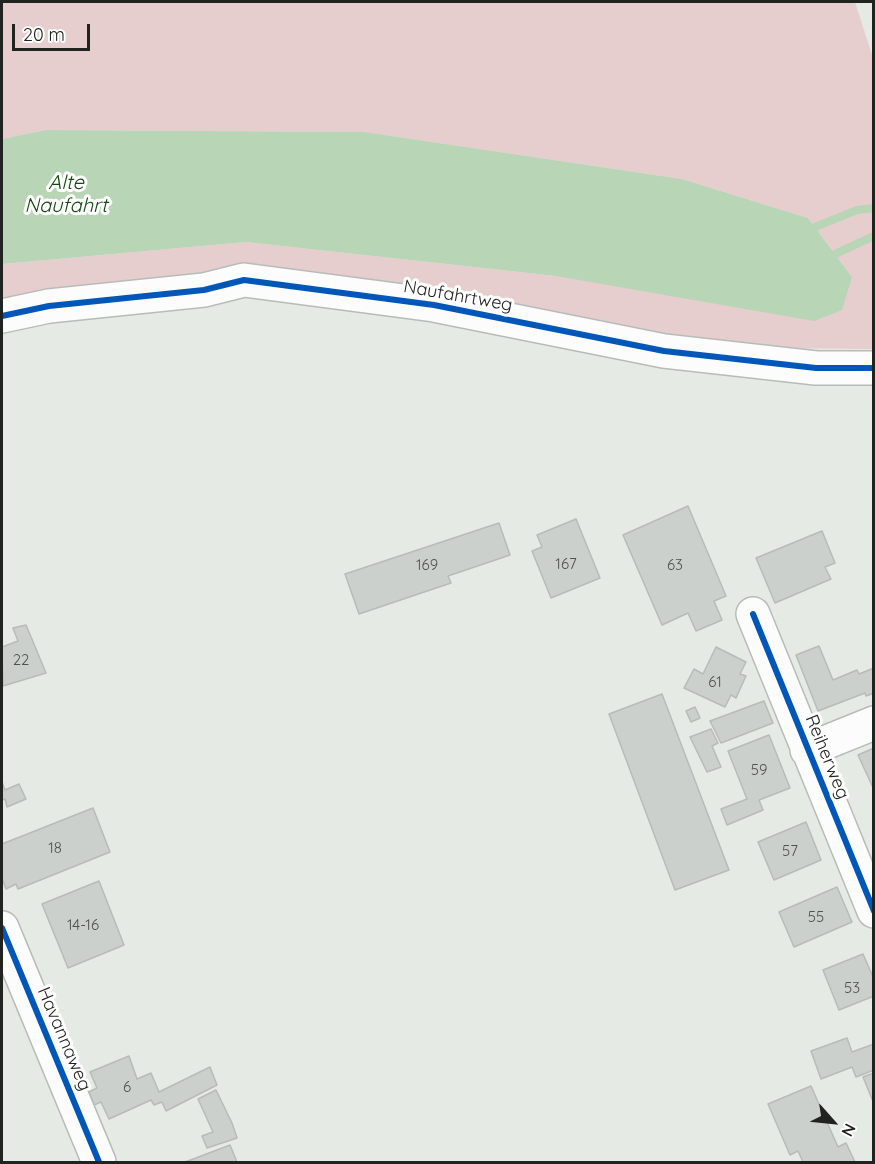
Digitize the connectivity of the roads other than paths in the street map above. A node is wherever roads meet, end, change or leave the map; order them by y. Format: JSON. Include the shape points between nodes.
{"nodes":[{"id":1,"x":2,"y":316,"type":"edge"},
{"id":2,"x":873,"y":368,"type":"edge"},
{"id":3,"x":753,"y":614,"type":"dead end"},
{"id":4,"x":873,"y":723,"type":"edge"},
{"id":5,"x":807,"y":750,"type":"junction"},
{"id":6,"x":873,"y":911,"type":"edge"},
{"id":7,"x":2,"y":928,"type":"edge"},
{"id":8,"x":99,"y":1162,"type":"edge"}],
"edges":[{"from":1,"to":2,"type":"street","name":"Naufahrtweg","via":[[49,306],[204,290],[244,280],[434,305],[664,351],[816,368]]},
{"from":3,"to":5,"type":"street","name":"Reiherweg"},
{"from":4,"to":5,"type":"street","name":"Reiherweg"},
{"from":5,"to":6,"type":"street","name":"Reiherweg"},
{"from":7,"to":8,"type":"street","name":"Havannaweg"}]}
